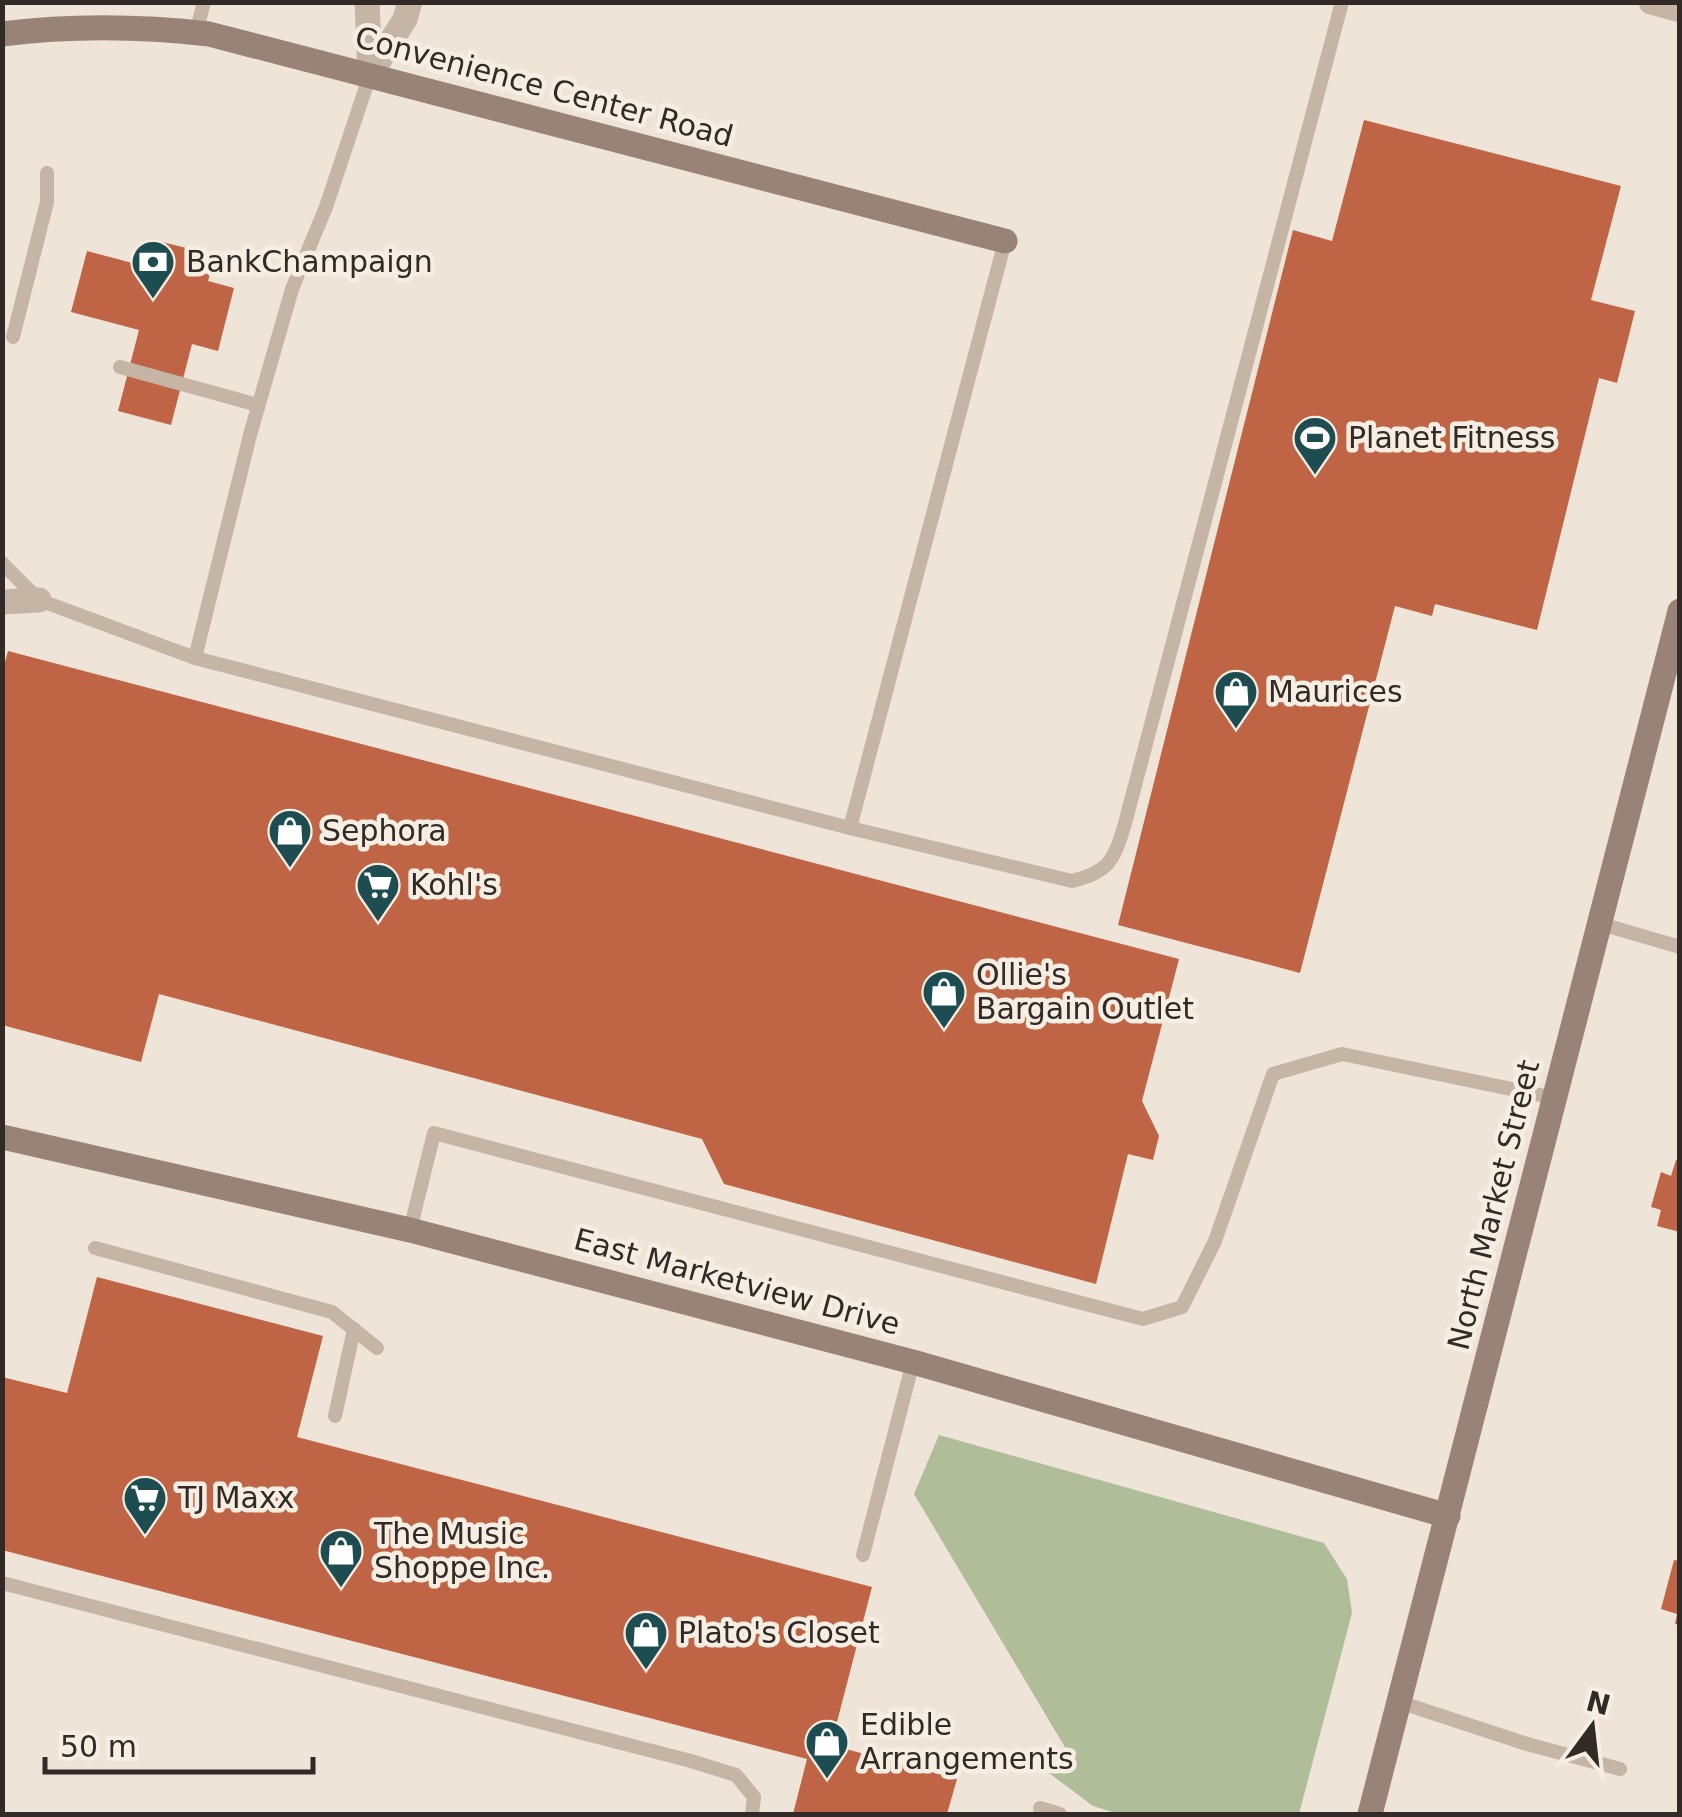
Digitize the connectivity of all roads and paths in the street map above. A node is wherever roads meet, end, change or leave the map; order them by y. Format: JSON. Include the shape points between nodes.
{"nodes":[{"id":1,"x":204,"y":2,"type":"edge"},
{"id":2,"x":367,"y":2,"type":"edge"},
{"id":3,"x":410,"y":2,"type":"edge"},
{"id":4,"x":1342,"y":2,"type":"edge"},
{"id":5,"x":1650,"y":2,"type":"edge"},
{"id":6,"x":1680,"y":10,"type":"edge"},
{"id":7,"x":196,"y":33,"type":"junction"},
{"id":8,"x":2,"y":34,"type":"edge"},
{"id":9,"x":370,"y":75,"type":"junction"},
{"id":10,"x":47,"y":173,"type":"dead end"},
{"id":11,"x":1005,"y":241,"type":"joint"},
{"id":12,"x":14,"y":337,"type":"dead end"},
{"id":13,"x":120,"y":367,"type":"dead end"},
{"id":14,"x":258,"y":405,"type":"junction"},
{"id":15,"x":2,"y":563,"type":"edge"},
{"id":16,"x":38,"y":600,"type":"junction"},
{"id":17,"x":2,"y":602,"type":"edge"},
{"id":18,"x":1680,"y":611,"type":"edge"},
{"id":19,"x":195,"y":658,"type":"junction"},
{"id":20,"x":850,"y":828,"type":"junction"},
{"id":21,"x":1600,"y":924,"type":"junction"},
{"id":22,"x":1680,"y":947,"type":"edge"},
{"id":23,"x":1555,"y":1098,"type":"junction"},
{"id":24,"x":2,"y":1138,"type":"edge"},
{"id":25,"x":410,"y":1230,"type":"junction"},
{"id":26,"x":94,"y":1248,"type":"dead end"},
{"id":27,"x":354,"y":1329,"type":"junction"},
{"id":28,"x":376,"y":1348,"type":"dead end"},
{"id":29,"x":913,"y":1362,"type":"junction"},
{"id":30,"x":335,"y":1416,"type":"dead end"},
{"id":31,"x":1448,"y":1516,"type":"junction"},
{"id":32,"x":862,"y":1555,"type":"dead end"},
{"id":33,"x":2,"y":1583,"type":"edge"},
{"id":34,"x":1400,"y":1702,"type":"junction"},
{"id":35,"x":1620,"y":1769,"type":"dead end"},
{"id":36,"x":1040,"y":1808,"type":"dead end"},
{"id":37,"x":752,"y":1814,"type":"edge"},
{"id":38,"x":1060,"y":1814,"type":"edge"},
{"id":39,"x":1370,"y":1814,"type":"edge"}],
"edges":[{"from":1,"to":7,"type":"lane"},
{"from":2,"to":9,"type":"street"},
{"from":3,"to":9,"type":"street"},
{"from":4,"to":20,"type":"lane","via":[[1108,866],[1072,881]]},
{"from":5,"to":6,"type":"street"},
{"from":7,"to":8,"type":"main road","name":"Convenience Center Road","via":[[58,27]]},
{"from":7,"to":9,"type":"main road","name":"Convenience Center Road"},
{"from":9,"to":11,"type":"main road","name":"Convenience Center Road"},
{"from":9,"to":14,"type":"lane","via":[[292,289]]},
{"from":10,"to":12,"type":"lane","via":[[47,202]]},
{"from":11,"to":20,"type":"lane"},
{"from":13,"to":14,"type":"lane"},
{"from":14,"to":19,"type":"lane"},
{"from":15,"to":16,"type":"lane"},
{"from":16,"to":17,"type":"street"},
{"from":16,"to":19,"type":"lane"},
{"from":18,"to":21,"type":"main road","name":"North Market Street"},
{"from":19,"to":20,"type":"lane"},
{"from":21,"to":22,"type":"lane"},
{"from":21,"to":23,"type":"main road","name":"North Market Street"},
{"from":23,"to":25,"type":"lane","via":[[1342,1054],[1273,1074],[1216,1241],[1182,1308],[1143,1319],[434,1133]]},
{"from":23,"to":31,"type":"main road","name":"North Market Street"},
{"from":24,"to":25,"type":"main road","name":"East Marketview Drive"},
{"from":25,"to":29,"type":"main road","name":"East Marketview Drive"},
{"from":26,"to":27,"type":"lane","via":[[332,1312]]},
{"from":27,"to":28,"type":"lane"},
{"from":27,"to":30,"type":"lane"},
{"from":29,"to":31,"type":"main road","name":"East Marketview Drive"},
{"from":29,"to":32,"type":"lane"},
{"from":31,"to":34,"type":"main road","name":"North Market Street"},
{"from":33,"to":37,"type":"lane","via":[[692,1761],[736,1775],[754,1796]]},
{"from":34,"to":35,"type":"lane"},
{"from":34,"to":39,"type":"main road","name":"North Market Street"},
{"from":36,"to":38,"type":"lane"}]}
